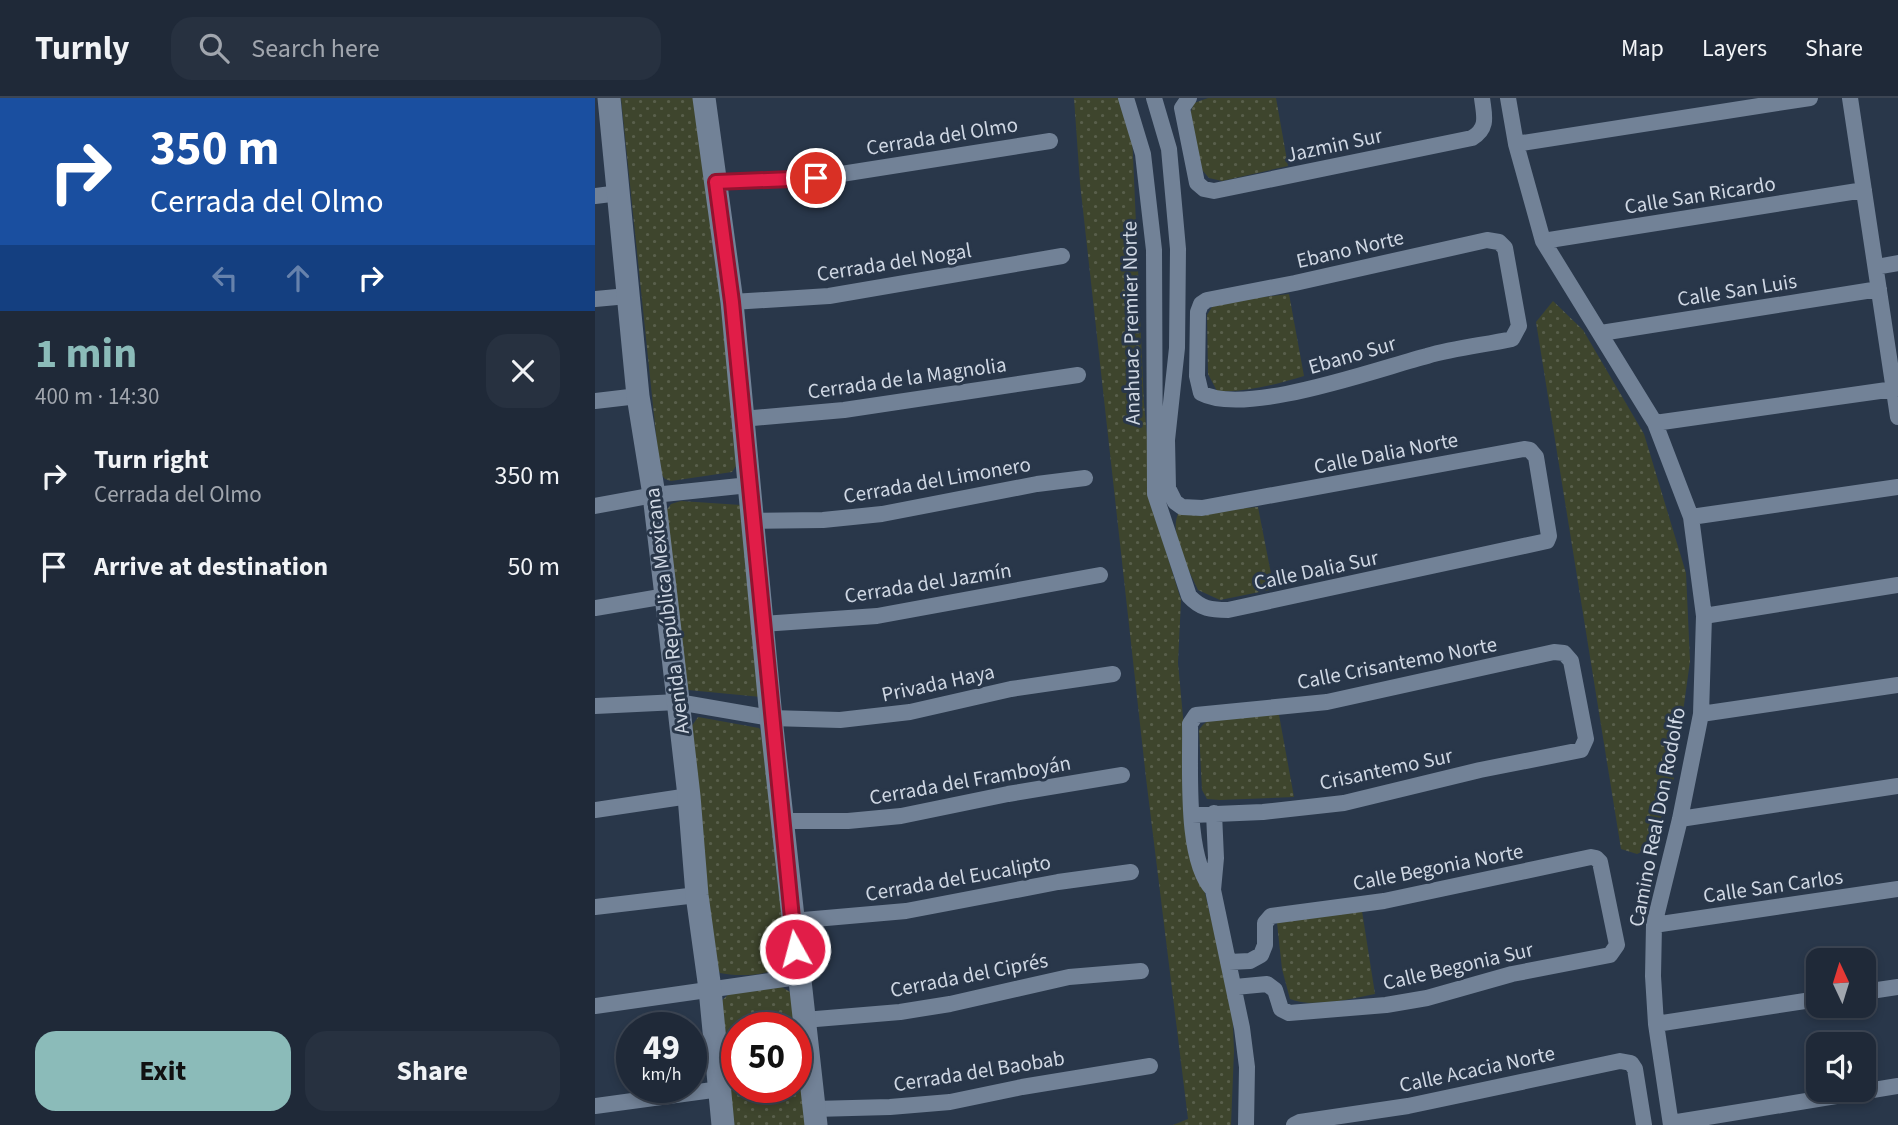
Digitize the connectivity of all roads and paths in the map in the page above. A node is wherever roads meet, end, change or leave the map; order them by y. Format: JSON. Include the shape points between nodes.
{"nodes":[{"id":1,"x":609,"y":98,"type":"edge"},
{"id":2,"x":704,"y":98,"type":"edge"},
{"id":3,"x":1126,"y":98,"type":"edge"},
{"id":4,"x":1154,"y":98,"type":"edge"},
{"id":5,"x":1189,"y":98,"type":"edge"},
{"id":6,"x":1482,"y":98,"type":"edge"},
{"id":7,"x":1508,"y":98,"type":"edge"},
{"id":8,"x":1810,"y":98,"type":"edge"},
{"id":9,"x":1850,"y":98,"type":"edge"},
{"id":10,"x":1050,"y":141,"type":"dead end"},
{"id":11,"x":1516,"y":144,"type":"junction"},
{"id":12,"x":1189,"y":147,"type":"junction"},
{"id":13,"x":1169,"y":149,"type":"junction"},
{"id":14,"x":1143,"y":154,"type":"junction"},
{"id":15,"x":716,"y":182,"type":"junction"},
{"id":16,"x":1864,"y":190,"type":"junction"},
{"id":17,"x":619,"y":193,"type":"junction"},
{"id":18,"x":595,"y":196,"type":"edge"},
{"id":19,"x":1543,"y":241,"type":"junction"},
{"id":20,"x":1062,"y":256,"type":"dead end"},
{"id":21,"x":1898,"y":263,"type":"edge"},
{"id":22,"x":1876,"y":267,"type":"junction"},
{"id":23,"x":1879,"y":289,"type":"junction"},
{"id":24,"x":1514,"y":291,"type":"joint"},
{"id":25,"x":628,"y":296,"type":"junction"},
{"id":26,"x":595,"y":299,"type":"edge"},
{"id":27,"x":732,"y":302,"type":"junction"},
{"id":28,"x":1601,"y":334,"type":"junction"},
{"id":29,"x":1197,"y":346,"type":"junction"},
{"id":30,"x":1177,"y":348,"type":"junction"},
{"id":31,"x":1154,"y":351,"type":"junction"},
{"id":32,"x":1078,"y":375,"type":"dead end"},
{"id":33,"x":1893,"y":389,"type":"junction"},
{"id":34,"x":638,"y":396,"type":"junction"},
{"id":35,"x":595,"y":401,"type":"edge"},
{"id":36,"x":1898,"y":417,"type":"edge"},
{"id":37,"x":742,"y":419,"type":"junction"},
{"id":38,"x":1655,"y":423,"type":"junction"},
{"id":39,"x":1160,"y":440,"type":"junction"},
{"id":40,"x":1085,"y":478,"type":"dead end"},
{"id":41,"x":750,"y":485,"type":"junction"},
{"id":42,"x":1898,"y":486,"type":"edge"},
{"id":43,"x":654,"y":495,"type":"junction"},
{"id":44,"x":1175,"y":502,"type":"junction"},
{"id":45,"x":595,"y":506,"type":"edge"},
{"id":46,"x":1158,"y":507,"type":"junction"},
{"id":47,"x":1691,"y":517,"type":"junction"},
{"id":48,"x":753,"y":521,"type":"junction"},
{"id":49,"x":1547,"y":541,"type":"joint"},
{"id":50,"x":1100,"y":575,"type":"dead end"},
{"id":51,"x":1898,"y":585,"type":"edge"},
{"id":52,"x":666,"y":596,"type":"junction"},
{"id":53,"x":595,"y":608,"type":"edge"},
{"id":54,"x":1704,"y":616,"type":"junction"},
{"id":55,"x":762,"y":624,"type":"junction"},
{"id":56,"x":1113,"y":674,"type":"dead end"},
{"id":57,"x":1898,"y":685,"type":"edge"},
{"id":58,"x":1579,"y":695,"type":"joint"},
{"id":59,"x":678,"y":702,"type":"junction"},
{"id":60,"x":595,"y":706,"type":"edge"},
{"id":61,"x":1701,"y":714,"type":"junction"},
{"id":62,"x":771,"y":718,"type":"junction"},
{"id":63,"x":1122,"y":775,"type":"dead end"},
{"id":64,"x":1898,"y":786,"type":"edge"},
{"id":65,"x":689,"y":796,"type":"junction"},
{"id":66,"x":595,"y":810,"type":"edge"},
{"id":67,"x":1214,"y":813,"type":"junction"},
{"id":68,"x":1192,"y":815,"type":"junction"},
{"id":69,"x":1681,"y":819,"type":"junction"},
{"id":70,"x":782,"y":821,"type":"junction"},
{"id":71,"x":1131,"y":872,"type":"dead end"},
{"id":72,"x":1898,"y":889,"type":"edge"},
{"id":73,"x":1213,"y":890,"type":"junction"},
{"id":74,"x":697,"y":895,"type":"junction"},
{"id":75,"x":1610,"y":903,"type":"joint"},
{"id":76,"x":595,"y":907,"type":"edge"},
{"id":77,"x":792,"y":921,"type":"junction"},
{"id":78,"x":1654,"y":925,"type":"junction"},
{"id":79,"x":1229,"y":962,"type":"junction"},
{"id":80,"x":1141,"y":971,"type":"dead end"},
{"id":81,"x":799,"y":977,"type":"junction"},
{"id":82,"x":1898,"y":987,"type":"edge"},
{"id":83,"x":1235,"y":988,"type":"junction"},
{"id":84,"x":710,"y":989,"type":"junction"},
{"id":85,"x":1876,"y":990,"type":"edge"},
{"id":86,"x":1806,"y":1001,"type":"edge"},
{"id":87,"x":595,"y":1006,"type":"edge"},
{"id":88,"x":803,"y":1012,"type":"edge"},
{"id":89,"x":812,"y":1019,"type":"edge"},
{"id":90,"x":1656,"y":1024,"type":"junction"},
{"id":91,"x":1150,"y":1066,"type":"dead end"},
{"id":92,"x":1898,"y":1086,"type":"edge"},
{"id":93,"x":720,"y":1090,"type":"junction"},
{"id":94,"x":812,"y":1091,"type":"edge"},
{"id":95,"x":595,"y":1105,"type":"edge"},
{"id":96,"x":815,"y":1117,"type":"edge"},
{"id":97,"x":1671,"y":1124,"type":"edge"},
{"id":98,"x":723,"y":1125,"type":"edge"},
{"id":99,"x":1246,"y":1125,"type":"edge"},
{"id":100,"x":1294,"y":1125,"type":"edge"},
{"id":101,"x":1644,"y":1125,"type":"edge"}],
"edges":[{"from":1,"to":17,"type":"main road","name":"Avenida República Mexicana"},
{"from":2,"to":15,"type":"main road"},
{"from":3,"to":14,"type":"street","name":"Anahuac Premier Norte"},
{"from":4,"to":13,"type":"street","name":"Anahuac Premier Norte"},
{"from":5,"to":12,"type":"street","via":[[1182,108]]},
{"from":6,"to":12,"type":"street","name":"Jazmin Sur","via":[[1486,125],[1472,138],[1214,191],[1197,183]]},
{"from":7,"to":11,"type":"street","name":"Camino Real Don Rodolfo"},
{"from":8,"to":11,"type":"street"},
{"from":9,"to":16,"type":"street"},
{"from":10,"to":15,"type":"street","name":"Cerrada del Olmo","via":[[816,178]]},
{"from":11,"to":19,"type":"street","name":"Camino Real Don Rodolfo"},
{"from":12,"to":13,"type":"street"},
{"from":13,"to":14,"type":"street"},
{"from":13,"to":30,"type":"street","name":"Anahuac Premier Norte","via":[[1178,249]]},
{"from":14,"to":31,"type":"street","name":"Anahuac Premier Norte","via":[[1154,250]]},
{"from":15,"to":27,"type":"main road"},
{"from":16,"to":19,"type":"street","name":"Calle San Ricardo"},
{"from":16,"to":22,"type":"street"},
{"from":17,"to":18,"type":"street"},
{"from":17,"to":25,"type":"main road","name":"Avenida República Mexicana"},
{"from":19,"to":28,"type":"street","name":"Camino Real Don Rodolfo"},
{"from":20,"to":27,"type":"street","name":"Cerrada del Nogal","via":[[829,296]]},
{"from":21,"to":22,"type":"street"},
{"from":22,"to":23,"type":"street"},
{"from":23,"to":28,"type":"street","name":"Calle San Luis"},
{"from":23,"to":33,"type":"street"},
{"from":24,"to":29,"type":"street","name":"Ebano Norte","via":[[1505,248],[1487,240],[1207,300],[1198,312]]},
{"from":24,"to":29,"type":"street","name":"Ebano Sur","via":[[1519,326],[1512,339],[1430,355],[1280,396],[1216,400],[1201,393]]},
{"from":25,"to":26,"type":"street"},
{"from":25,"to":34,"type":"main road","name":"Avenida República Mexicana"},
{"from":27,"to":37,"type":"main road"},
{"from":28,"to":38,"type":"street","name":"Camino Real Don Rodolfo"},
{"from":29,"to":30,"type":"street"},
{"from":30,"to":31,"type":"street"},
{"from":30,"to":39,"type":"street","name":"Anahuac Premier Norte"},
{"from":31,"to":39,"type":"street","name":"Anahuac Premier Norte"},
{"from":32,"to":37,"type":"street","name":"Cerrada de la Magnolia","via":[[845,410]]},
{"from":33,"to":36,"type":"street"},
{"from":33,"to":38,"type":"street"},
{"from":34,"to":35,"type":"street"},
{"from":34,"to":43,"type":"main road","name":"Avenida República Mexicana"},
{"from":37,"to":41,"type":"main road"},
{"from":38,"to":47,"type":"street","name":"Camino Real Don Rodolfo"},
{"from":39,"to":44,"type":"street","name":"Anahuac Premier Norte","via":[[1168,488]]},
{"from":39,"to":46,"type":"street","name":"Anahuac Premier Norte","via":[[1154,483]]},
{"from":40,"to":48,"type":"street","name":"Cerrada del Limonero","via":[[882,514]]},
{"from":41,"to":43,"type":"street"},
{"from":41,"to":48,"type":"main road"},
{"from":42,"to":47,"type":"street"},
{"from":43,"to":45,"type":"street"},
{"from":43,"to":52,"type":"main road","name":"Avenida República Mexicana"},
{"from":44,"to":46,"type":"street","name":"Calle Dalia Norte"},
{"from":44,"to":49,"type":"street","name":"Calle Dalia Norte","via":[[1202,508],[1524,449],[1536,457]]},
{"from":46,"to":49,"type":"street","name":"Calle Dalia Sur","via":[[1189,596],[1196,604],[1214,610]]},
{"from":47,"to":54,"type":"street","name":"Camino Real Don Rodolfo"},
{"from":48,"to":55,"type":"main road"},
{"from":50,"to":55,"type":"street","name":"Cerrada del Jazmín","via":[[877,616]]},
{"from":51,"to":54,"type":"street"},
{"from":52,"to":53,"type":"street"},
{"from":52,"to":59,"type":"main road","name":"Avenida República Mexicana"},
{"from":54,"to":61,"type":"street","name":"Camino Real Don Rodolfo"},
{"from":55,"to":62,"type":"main road"},
{"from":56,"to":62,"type":"street","name":"Privada Haya","via":[[1048,682],[873,717]]},
{"from":57,"to":61,"type":"street"},
{"from":58,"to":67,"type":"street","name":"Crisantemo Sur","via":[[1586,739],[1577,751],[1344,803]]},
{"from":58,"to":68,"type":"street","name":"Calle Crisantemo Norte","via":[[1571,661],[1559,652],[1327,702],[1201,713],[1193,716],[1190,724]]},
{"from":59,"to":60,"type":"street","name":"Privada Haya"},
{"from":59,"to":62,"type":"street","name":"Privada Haya"},
{"from":59,"to":65,"type":"main road","name":"Avenida República Mexicana"},
{"from":61,"to":69,"type":"street","name":"Camino Real Don Rodolfo"},
{"from":62,"to":70,"type":"main road"},
{"from":63,"to":70,"type":"street","name":"Cerrada del Framboyán","via":[[901,816]]},
{"from":64,"to":69,"type":"street"},
{"from":65,"to":66,"type":"street"},
{"from":65,"to":74,"type":"main road","name":"Avenida República Mexicana"},
{"from":67,"to":68,"type":"street","name":"Crisantemo Sur"},
{"from":67,"to":73,"type":"street"},
{"from":68,"to":73,"type":"street","via":[[1199,864]]},
{"from":69,"to":78,"type":"street","name":"Camino Real Don Rodolfo"},
{"from":70,"to":77,"type":"main road"},
{"from":71,"to":77,"type":"street","name":"Cerrada del Eucalipto","via":[[906,911]]},
{"from":72,"to":78,"type":"street","name":"Calle San Carlos"},
{"from":73,"to":79,"type":"street"},
{"from":74,"to":76,"type":"street"},
{"from":74,"to":84,"type":"main road","name":"Avenida República Mexicana"},
{"from":75,"to":79,"type":"street","name":"Calle Begonia Norte","via":[[1600,862],[1591,857],[1384,901],[1274,915],[1265,923],[1261,955]]},
{"from":75,"to":83,"type":"street","name":"Calle Begonia Sur","via":[[1616,945],[1610,955],[1512,974],[1427,998],[1386,1006],[1289,1013],[1281,1009],[1275,990],[1267,984]]},
{"from":77,"to":81,"type":"main road"},
{"from":78,"to":90,"type":"street","name":"Camino Real Don Rodolfo"},
{"from":79,"to":83,"type":"street"},
{"from":80,"to":89,"type":"street","name":"Cerrada del Ciprés","via":[[1069,977],[901,1012]]},
{"from":81,"to":84,"type":"street"},
{"from":81,"to":88,"type":"main road"},
{"from":82,"to":85,"type":"street"},
{"from":83,"to":99,"type":"street","via":[[1247,1067]]},
{"from":84,"to":87,"type":"street"},
{"from":84,"to":93,"type":"main road","name":"Avenida República Mexicana"},
{"from":86,"to":90,"type":"street"},
{"from":90,"to":97,"type":"street","name":"Camino Real Don Rodolfo"},
{"from":91,"to":96,"type":"street","name":"Cerrada del Baobab","via":[[950,1102]]},
{"from":92,"to":97,"type":"street"},
{"from":93,"to":95,"type":"street"},
{"from":93,"to":98,"type":"main road","name":"Avenida República Mexicana"},
{"from":94,"to":96,"type":"main road"},
{"from":100,"to":101,"type":"street","name":"Calle Acacia Norte","via":[[1621,1061],[1635,1069]]}]}
